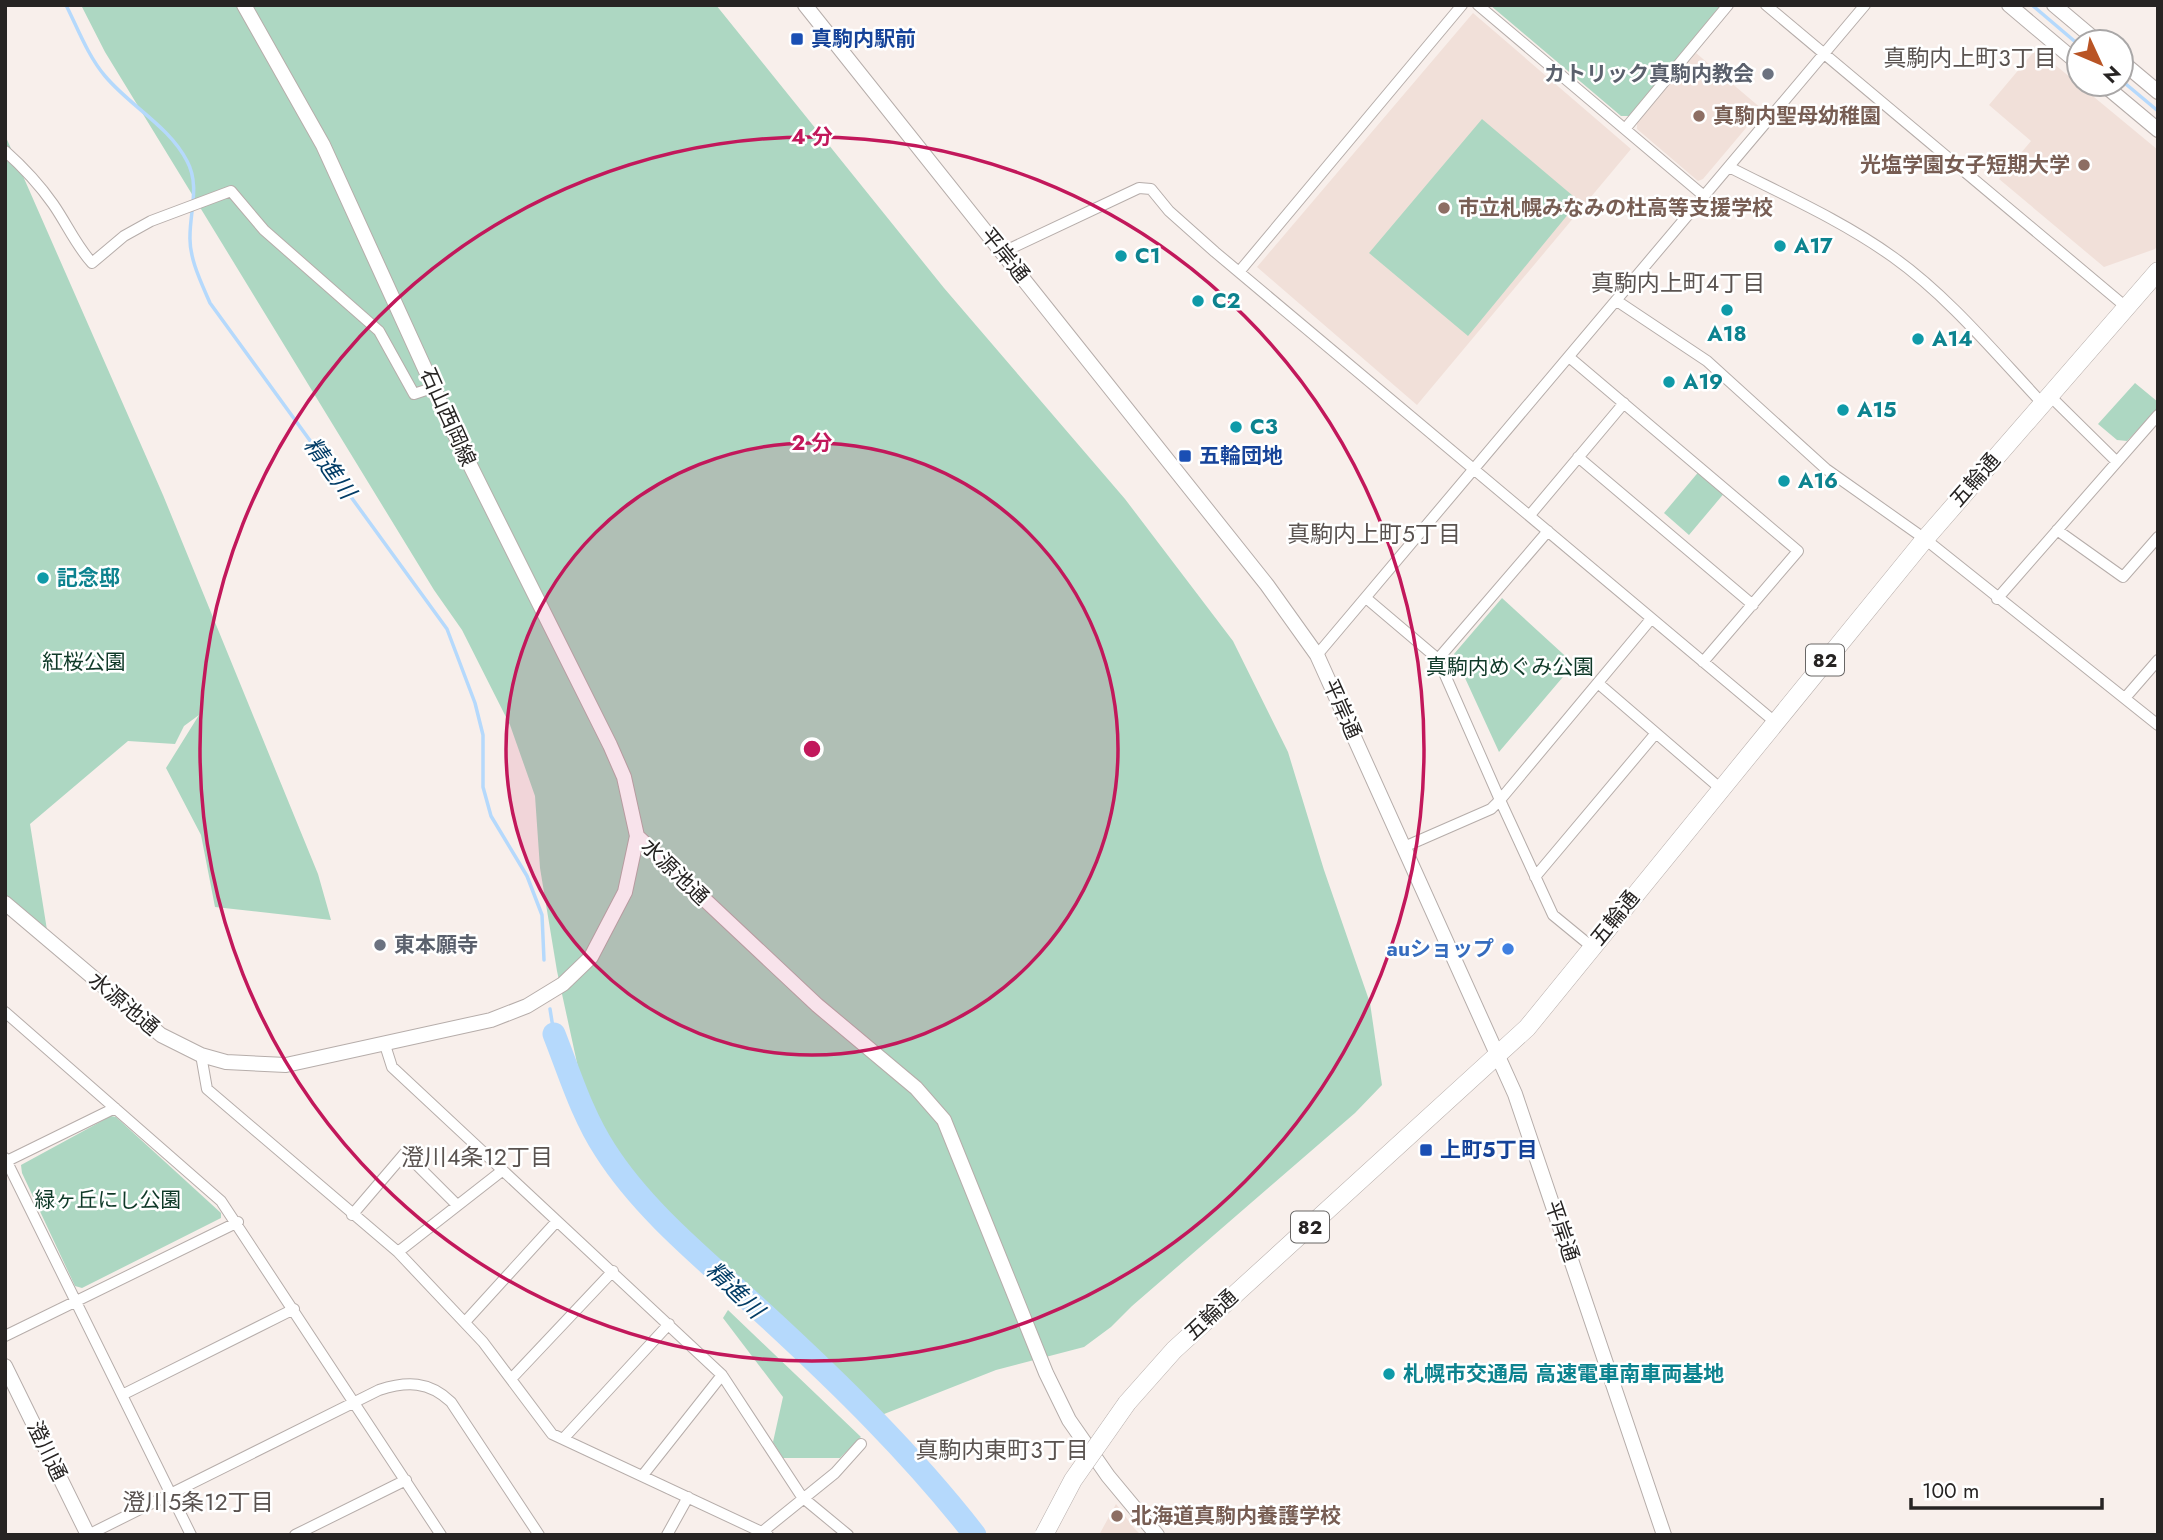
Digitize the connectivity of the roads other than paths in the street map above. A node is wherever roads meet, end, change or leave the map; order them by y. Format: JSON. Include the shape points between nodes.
{"nodes":[{"id":1,"x":244,"y":5,"type":"edge"},
{"id":2,"x":805,"y":5,"type":"edge"},
{"id":3,"x":1462,"y":5,"type":"edge"},
{"id":4,"x":1478,"y":5,"type":"edge"},
{"id":5,"x":1728,"y":5,"type":"edge"},
{"id":6,"x":1766,"y":5,"type":"edge"},
{"id":7,"x":1865,"y":5,"type":"edge"},
{"id":8,"x":2009,"y":5,"type":"edge"},
{"id":9,"x":2054,"y":5,"type":"edge"},
{"id":10,"x":2081,"y":28,"type":"edge"},
{"id":11,"x":2065,"y":52,"type":"edge"},
{"id":12,"x":1824,"y":53,"type":"junction"},
{"id":13,"x":2135,"y":73,"type":"edge"},
{"id":14,"x":2158,"y":92,"type":"edge"},
{"id":15,"x":2120,"y":98,"type":"edge"},
{"id":16,"x":1625,"y":129,"type":"junction"},
{"id":17,"x":2158,"y":130,"type":"edge"},
{"id":18,"x":5,"y":150,"type":"edge"},
{"id":19,"x":1729,"y":167,"type":"junction"},
{"id":20,"x":1704,"y":196,"type":"junction"},
{"id":21,"x":1003,"y":252,"type":"junction"},
{"id":22,"x":2158,"y":271,"type":"edge"},
{"id":23,"x":1239,"y":272,"type":"junction"},
{"id":24,"x":1617,"y":302,"type":"junction"},
{"id":25,"x":2126,"y":307,"type":"junction"},
{"id":26,"x":1569,"y":356,"type":"junction"},
{"id":27,"x":435,"y":387,"type":"junction"},
{"id":28,"x":2046,"y":399,"type":"junction"},
{"id":29,"x":1623,"y":403,"type":"junction"},
{"id":30,"x":2158,"y":415,"type":"edge"},
{"id":31,"x":1578,"y":457,"type":"junction"},
{"id":32,"x":2116,"y":461,"type":"junction"},
{"id":33,"x":1474,"y":469,"type":"junction"},
{"id":34,"x":1530,"y":515,"type":"junction"},
{"id":35,"x":2057,"y":530,"type":"junction"},
{"id":36,"x":1548,"y":531,"type":"junction"},
{"id":37,"x":2158,"y":537,"type":"edge"},
{"id":38,"x":1925,"y":539,"type":"junction"},
{"id":39,"x":1366,"y":598,"type":"junction"},
{"id":40,"x":1997,"y":600,"type":"junction"},
{"id":41,"x":1753,"y":605,"type":"junction"},
{"id":42,"x":1651,"y":619,"type":"junction"},
{"id":43,"x":1317,"y":654,"type":"junction"},
{"id":44,"x":1438,"y":659,"type":"junction"},
{"id":45,"x":2158,"y":660,"type":"edge"},
{"id":46,"x":1703,"y":662,"type":"junction"},
{"id":47,"x":1599,"y":684,"type":"junction"},
{"id":48,"x":2125,"y":698,"type":"junction"},
{"id":49,"x":1775,"y":722,"type":"junction"},
{"id":50,"x":2158,"y":725,"type":"edge"},
{"id":51,"x":1656,"y":733,"type":"junction"},
{"id":52,"x":1721,"y":789,"type":"junction"},
{"id":53,"x":1500,"y":800,"type":"junction"},
{"id":54,"x":637,"y":836,"type":"junction"},
{"id":55,"x":1404,"y":847,"type":"junction"},
{"id":56,"x":1535,"y":877,"type":"junction"},
{"id":57,"x":5,"y":903,"type":"edge"},
{"id":58,"x":1592,"y":947,"type":"junction"},
{"id":59,"x":5,"y":1012,"type":"edge"},
{"id":60,"x":385,"y":1045,"type":"junction"},
{"id":61,"x":1497,"y":1054,"type":"junction"},
{"id":62,"x":201,"y":1055,"type":"junction"},
{"id":63,"x":115,"y":1108,"type":"junction"},
{"id":64,"x":6,"y":1160,"type":"edge"},
{"id":65,"x":503,"y":1170,"type":"junction"},
{"id":66,"x":457,"y":1205,"type":"junction"},
{"id":67,"x":352,"y":1215,"type":"junction"},
{"id":68,"x":557,"y":1221,"type":"junction"},
{"id":69,"x":238,"y":1222,"type":"junction"},
{"id":70,"x":398,"y":1252,"type":"junction"},
{"id":71,"x":613,"y":1271,"type":"junction"},
{"id":72,"x":76,"y":1302,"type":"junction"},
{"id":73,"x":294,"y":1310,"type":"junction"},
{"id":74,"x":465,"y":1322,"type":"junction"},
{"id":75,"x":669,"y":1324,"type":"junction"},
{"id":76,"x":5,"y":1336,"type":"edge"},
{"id":77,"x":5,"y":1366,"type":"edge"},
{"id":78,"x":722,"y":1375,"type":"junction"},
{"id":79,"x":511,"y":1378,"type":"junction"},
{"id":80,"x":122,"y":1395,"type":"junction"},
{"id":81,"x":355,"y":1403,"type":"junction"},
{"id":82,"x":563,"y":1439,"type":"junction"},
{"id":83,"x":861,"y":1444,"type":"dead end"},
{"id":84,"x":643,"y":1475,"type":"junction"},
{"id":85,"x":406,"y":1480,"type":"junction"},
{"id":86,"x":170,"y":1494,"type":"junction"},
{"id":87,"x":688,"y":1497,"type":"junction"},
{"id":88,"x":802,"y":1497,"type":"junction"},
{"id":89,"x":765,"y":1533,"type":"edge"},
{"id":90,"x":88,"y":1535,"type":"edge"},
{"id":91,"x":191,"y":1535,"type":"edge"},
{"id":92,"x":295,"y":1535,"type":"edge"},
{"id":93,"x":441,"y":1535,"type":"edge"},
{"id":94,"x":538,"y":1535,"type":"edge"},
{"id":95,"x":667,"y":1535,"type":"edge"},
{"id":96,"x":848,"y":1535,"type":"edge"},
{"id":97,"x":1044,"y":1535,"type":"edge"},
{"id":98,"x":1157,"y":1535,"type":"edge"},
{"id":99,"x":1664,"y":1535,"type":"edge"}],
"edges":[{"from":1,"to":27,"type":"street","name":"石山西岡線","via":[[323,145]]},
{"from":2,"to":21,"type":"street","name":"平岸通"},
{"from":3,"to":23,"type":"street"},
{"from":4,"to":16,"type":"street"},
{"from":5,"to":16,"type":"street"},
{"from":6,"to":12,"type":"street"},
{"from":7,"to":12,"type":"street"},
{"from":8,"to":11,"type":"street"},
{"from":9,"to":10,"type":"street"},
{"from":12,"to":19,"type":"street"},
{"from":12,"to":25,"type":"street"},
{"from":13,"to":14,"type":"street"},
{"from":15,"to":17,"type":"street"},
{"from":16,"to":20,"type":"street"},
{"from":18,"to":27,"type":"street","via":[[54,205],[73,241],[92,263],[150,220],[231,191],[264,230],[379,331],[414,394]]},
{"from":19,"to":20,"type":"street"},
{"from":19,"to":28,"type":"street","via":[[1894,257]]},
{"from":20,"to":24,"type":"street"},
{"from":21,"to":23,"type":"street","via":[[1145,187]]},
{"from":21,"to":43,"type":"street","name":"平岸通","via":[[1267,584]]},
{"from":22,"to":25,"type":"main road","name":"五輪通","number":"82"},
{"from":23,"to":33,"type":"street"},
{"from":24,"to":26,"type":"street"},
{"from":24,"to":38,"type":"street","via":[[1707,361],[1826,469]]},
{"from":25,"to":28,"type":"main road","name":"五輪通","number":"82"},
{"from":26,"to":29,"type":"street"},
{"from":26,"to":33,"type":"street"},
{"from":27,"to":54,"type":"street","name":"石山西岡線","via":[[610,745],[624,777]]},
{"from":28,"to":32,"type":"street"},
{"from":28,"to":38,"type":"main road","name":"五輪通","number":"82"},
{"from":29,"to":31,"type":"street"},
{"from":29,"to":41,"type":"street","via":[[1798,551]]},
{"from":30,"to":32,"type":"street"},
{"from":31,"to":34,"type":"street"},
{"from":31,"to":41,"type":"street"},
{"from":32,"to":35,"type":"street"},
{"from":33,"to":34,"type":"street"},
{"from":33,"to":39,"type":"street"},
{"from":34,"to":36,"type":"street"},
{"from":35,"to":37,"type":"street","via":[[2123,577]]},
{"from":35,"to":40,"type":"street"},
{"from":36,"to":42,"type":"street"},
{"from":36,"to":44,"type":"street"},
{"from":38,"to":40,"type":"street"},
{"from":38,"to":49,"type":"main road","name":"五輪通","number":"82"},
{"from":39,"to":43,"type":"street"},
{"from":39,"to":44,"type":"street"},
{"from":40,"to":48,"type":"street"},
{"from":41,"to":46,"type":"street"},
{"from":42,"to":46,"type":"street"},
{"from":42,"to":47,"type":"street"},
{"from":43,"to":55,"type":"street","name":"平岸通"},
{"from":44,"to":53,"type":"street"},
{"from":45,"to":48,"type":"street"},
{"from":46,"to":49,"type":"street"},
{"from":47,"to":51,"type":"street"},
{"from":47,"to":53,"type":"street"},
{"from":48,"to":50,"type":"street"},
{"from":49,"to":52,"type":"main road","name":"五輪通","number":"82"},
{"from":51,"to":52,"type":"street"},
{"from":51,"to":56,"type":"street"},
{"from":52,"to":58,"type":"main road","name":"五輪通","number":"82"},
{"from":53,"to":55,"type":"street","via":[[1491,809]]},
{"from":53,"to":56,"type":"street"},
{"from":54,"to":60,"type":"street","name":"水源池通","via":[[625,892],[592,957],[563,985],[491,1020]]},
{"from":54,"to":98,"type":"street","name":"水源池通","via":[[817,1005],[916,1087],[944,1120],[1069,1420]]},
{"from":55,"to":61,"type":"street","name":"平岸通"},
{"from":56,"to":58,"type":"street","via":[[1553,915]]},
{"from":57,"to":62,"type":"street","name":"水源池通","via":[[146,1024]]},
{"from":58,"to":61,"type":"main road","name":"五輪通","number":"82","via":[[1527,1028]]},
{"from":59,"to":63,"type":"street"},
{"from":60,"to":62,"type":"street","name":"水源池通","via":[[286,1065],[226,1062]]},
{"from":60,"to":65,"type":"street","via":[[392,1066]]},
{"from":61,"to":97,"type":"main road","name":"五輪通","number":"82","bridge":true,"via":[[1174,1350],[1127,1403],[1073,1480]]},
{"from":61,"to":99,"type":"street","name":"平岸通","via":[[1515,1094]]},
{"from":62,"to":67,"type":"street","via":[[207,1089]]},
{"from":63,"to":64,"type":"street"},
{"from":63,"to":69,"type":"street","via":[[221,1201]]},
{"from":64,"to":72,"type":"street"},
{"from":65,"to":66,"type":"street"},
{"from":65,"to":68,"type":"street"},
{"from":66,"to":67,"type":"street","via":[[405,1153]]},
{"from":66,"to":70,"type":"street"},
{"from":67,"to":70,"type":"street"},
{"from":68,"to":71,"type":"street"},
{"from":68,"to":74,"type":"street"},
{"from":69,"to":72,"type":"street"},
{"from":69,"to":73,"type":"street"},
{"from":70,"to":74,"type":"street"},
{"from":71,"to":75,"type":"street"},
{"from":71,"to":79,"type":"street"},
{"from":72,"to":76,"type":"street"},
{"from":72,"to":80,"type":"street"},
{"from":73,"to":80,"type":"street"},
{"from":73,"to":81,"type":"street"},
{"from":74,"to":79,"type":"street"},
{"from":75,"to":78,"type":"street"},
{"from":75,"to":82,"type":"street"},
{"from":77,"to":90,"type":"street","name":"澄川通"},
{"from":78,"to":84,"type":"street"},
{"from":78,"to":88,"type":"street"},
{"from":79,"to":82,"type":"street","via":[[552,1434]]},
{"from":80,"to":86,"type":"street"},
{"from":81,"to":85,"type":"street"},
{"from":81,"to":86,"type":"street"},
{"from":81,"to":94,"type":"street","via":[[400,1383],[440,1391],[463,1417]]},
{"from":82,"to":84,"type":"street"},
{"from":83,"to":88,"type":"street","via":[[835,1473]]},
{"from":84,"to":87,"type":"street"},
{"from":85,"to":92,"type":"street"},
{"from":85,"to":93,"type":"street"},
{"from":86,"to":90,"type":"street"},
{"from":86,"to":91,"type":"street"},
{"from":87,"to":89,"type":"street"},
{"from":87,"to":95,"type":"street"},
{"from":88,"to":89,"type":"street"},
{"from":88,"to":96,"type":"street"}]}
